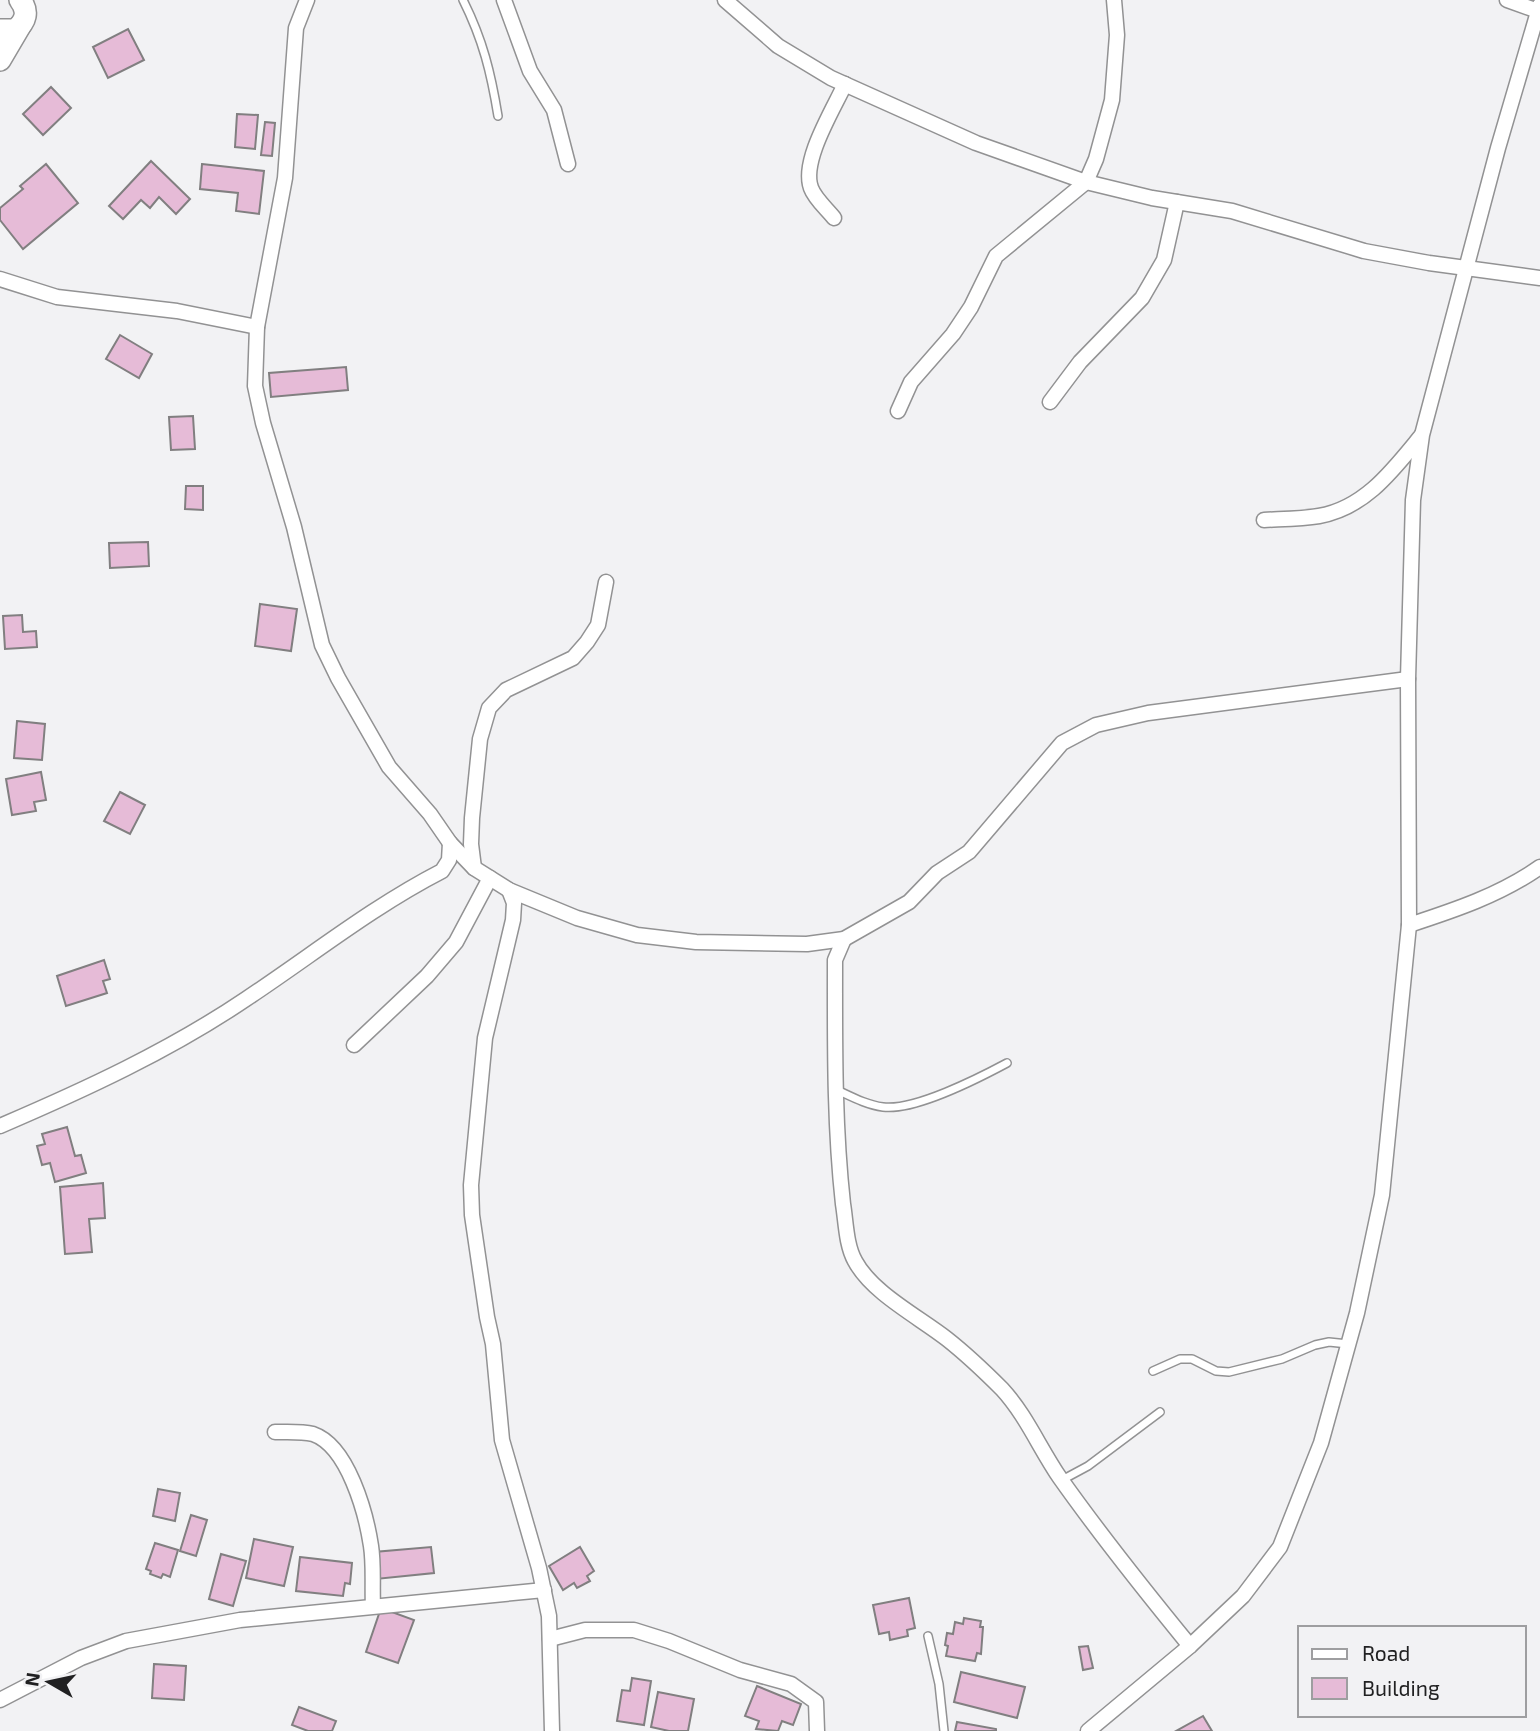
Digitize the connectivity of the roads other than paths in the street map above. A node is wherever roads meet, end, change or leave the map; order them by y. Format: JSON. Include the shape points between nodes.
{"nodes":[{"id":1,"x":35,"y":0,"type":"edge"},
{"id":2,"x":307,"y":0,"type":"edge"},
{"id":3,"x":463,"y":0,"type":"edge"},
{"id":4,"x":504,"y":0,"type":"edge"},
{"id":5,"x":725,"y":0,"type":"edge"},
{"id":6,"x":1114,"y":0,"type":"edge"},
{"id":7,"x":1507,"y":0,"type":"edge"},
{"id":8,"x":1539,"y":8,"type":"edge"},
{"id":9,"x":16,"y":19,"type":"edge"},
{"id":10,"x":0,"y":60,"type":"edge"},
{"id":11,"x":845,"y":84,"type":"junction"},
{"id":12,"x":498,"y":116,"type":"dead end"},
{"id":13,"x":568,"y":164,"type":"dead end"},
{"id":14,"x":1086,"y":183,"type":"junction"},
{"id":15,"x":1177,"y":202,"type":"junction"},
{"id":16,"x":834,"y":218,"type":"dead end"},
{"id":17,"x":1466,"y":268,"type":"junction"},
{"id":18,"x":1540,"y":278,"type":"edge"},
{"id":19,"x":0,"y":279,"type":"edge"},
{"id":20,"x":257,"y":327,"type":"junction"},
{"id":21,"x":1050,"y":402,"type":"dead end"},
{"id":22,"x":898,"y":411,"type":"dead end"},
{"id":23,"x":1422,"y":435,"type":"junction"},
{"id":24,"x":1264,"y":520,"type":"dead end"},
{"id":25,"x":606,"y":582,"type":"dead end"},
{"id":26,"x":1408,"y":679,"type":"junction"},
{"id":27,"x":450,"y":843,"type":"junction"},
{"id":28,"x":474,"y":867,"type":"junction"},
{"id":29,"x":1540,"y":867,"type":"edge"},
{"id":30,"x":490,"y":878,"type":"junction"},
{"id":31,"x":509,"y":890,"type":"junction"},
{"id":32,"x":1409,"y":925,"type":"junction"},
{"id":33,"x":844,"y":939,"type":"junction"},
{"id":34,"x":354,"y":1045,"type":"dead end"},
{"id":35,"x":1007,"y":1063,"type":"dead end"},
{"id":36,"x":837,"y":1090,"type":"junction"},
{"id":37,"x":0,"y":1126,"type":"edge"},
{"id":38,"x":1348,"y":1344,"type":"junction"},
{"id":39,"x":1153,"y":1371,"type":"dead end"},
{"id":40,"x":1160,"y":1412,"type":"dead end"},
{"id":41,"x":275,"y":1432,"type":"dead end"},
{"id":42,"x":1062,"y":1480,"type":"junction"},
{"id":43,"x":544,"y":1590,"type":"junction"},
{"id":44,"x":373,"y":1606,"type":"junction"},
{"id":45,"x":928,"y":1636,"type":"dead end"},
{"id":46,"x":550,"y":1639,"type":"junction"},
{"id":47,"x":1190,"y":1646,"type":"junction"},
{"id":48,"x":0,"y":1700,"type":"edge"},
{"id":49,"x":552,"y":1731,"type":"edge"},
{"id":50,"x":817,"y":1731,"type":"edge"},
{"id":51,"x":944,"y":1731,"type":"edge"},
{"id":52,"x":1088,"y":1731,"type":"edge"}],
"edges":[{"from":1,"to":9,"type":"main road"},
{"from":2,"to":20,"type":"street","via":[[296,28],[285,178]]},
{"from":3,"to":12,"type":"lane","via":[[484,46]]},
{"from":4,"to":13,"type":"street","via":[[530,71],[554,110]]},
{"from":5,"to":11,"type":"street","via":[[778,46]]},
{"from":6,"to":14,"type":"street","via":[[1117,35],[1112,100]]},
{"from":7,"to":8,"type":"street"},
{"from":8,"to":17,"type":"street"},
{"from":9,"to":10,"type":"main road"},
{"from":11,"to":14,"type":"street","via":[[976,143]]},
{"from":11,"to":16,"type":"street","via":[[807,174],[811,190]]},
{"from":14,"to":15,"type":"street"},
{"from":14,"to":22,"type":"street","via":[[996,256],[971,307],[911,382]]},
{"from":15,"to":17,"type":"street","via":[[1232,211],[1364,251]]},
{"from":15,"to":21,"type":"street","via":[[1164,260],[1142,298],[1080,362]]},
{"from":17,"to":18,"type":"street"},
{"from":17,"to":23,"type":"street"},
{"from":19,"to":20,"type":"street","via":[[57,297],[177,311]]},
{"from":20,"to":27,"type":"street","via":[[255,386],[322,645],[389,767]]},
{"from":23,"to":24,"type":"street","via":[[1360,501],[1320,516]]},
{"from":23,"to":26,"type":"street","via":[[1413,500]]},
{"from":25,"to":28,"type":"street","via":[[598,625],[573,658],[506,690],[489,708],[480,739],[472,818]]},
{"from":26,"to":32,"type":"street"},
{"from":26,"to":33,"type":"street","via":[[1148,713],[1096,725],[1062,743],[969,852],[937,873],[909,902]]},
{"from":27,"to":28,"type":"street"},
{"from":27,"to":37,"type":"street","via":[[449,860],[442,871],[311,952],[245,1000],[91,1087]]},
{"from":28,"to":30,"type":"street"},
{"from":29,"to":32,"type":"street","via":[[1514,885]]},
{"from":30,"to":31,"type":"street"},
{"from":30,"to":34,"type":"street","via":[[456,942]]},
{"from":31,"to":33,"type":"street","via":[[577,918],[637,935],[696,942],[807,944]]},
{"from":31,"to":43,"type":"street","via":[[513,920],[485,1038],[472,1215],[495,1353],[502,1440]]},
{"from":32,"to":38,"type":"street","via":[[1382,1195]]},
{"from":33,"to":36,"type":"street","via":[[835,960]]},
{"from":35,"to":36,"type":"lane","via":[[962,1086],[897,1107],[874,1105]]},
{"from":36,"to":42,"type":"street","via":[[839,1165],[854,1260],[895,1302],[947,1339],[1003,1390]]},
{"from":38,"to":39,"type":"lane","via":[[1315,1345],[1229,1372],[1192,1359],[1180,1359]]},
{"from":38,"to":47,"type":"street","via":[[1321,1443],[1280,1547],[1243,1596]]},
{"from":40,"to":42,"type":"lane"},
{"from":41,"to":44,"type":"street","via":[[314,1435],[332,1447],[345,1464],[363,1507],[372,1548]]},
{"from":42,"to":47,"type":"street"},
{"from":43,"to":44,"type":"street"},
{"from":43,"to":46,"type":"street"},
{"from":44,"to":48,"type":"street","via":[[240,1620],[126,1641],[81,1658]]},
{"from":45,"to":51,"type":"lane"},
{"from":46,"to":49,"type":"street"},
{"from":46,"to":50,"type":"street","via":[[585,1630],[634,1630],[791,1684],[816,1702]]},
{"from":47,"to":52,"type":"street"}]}
